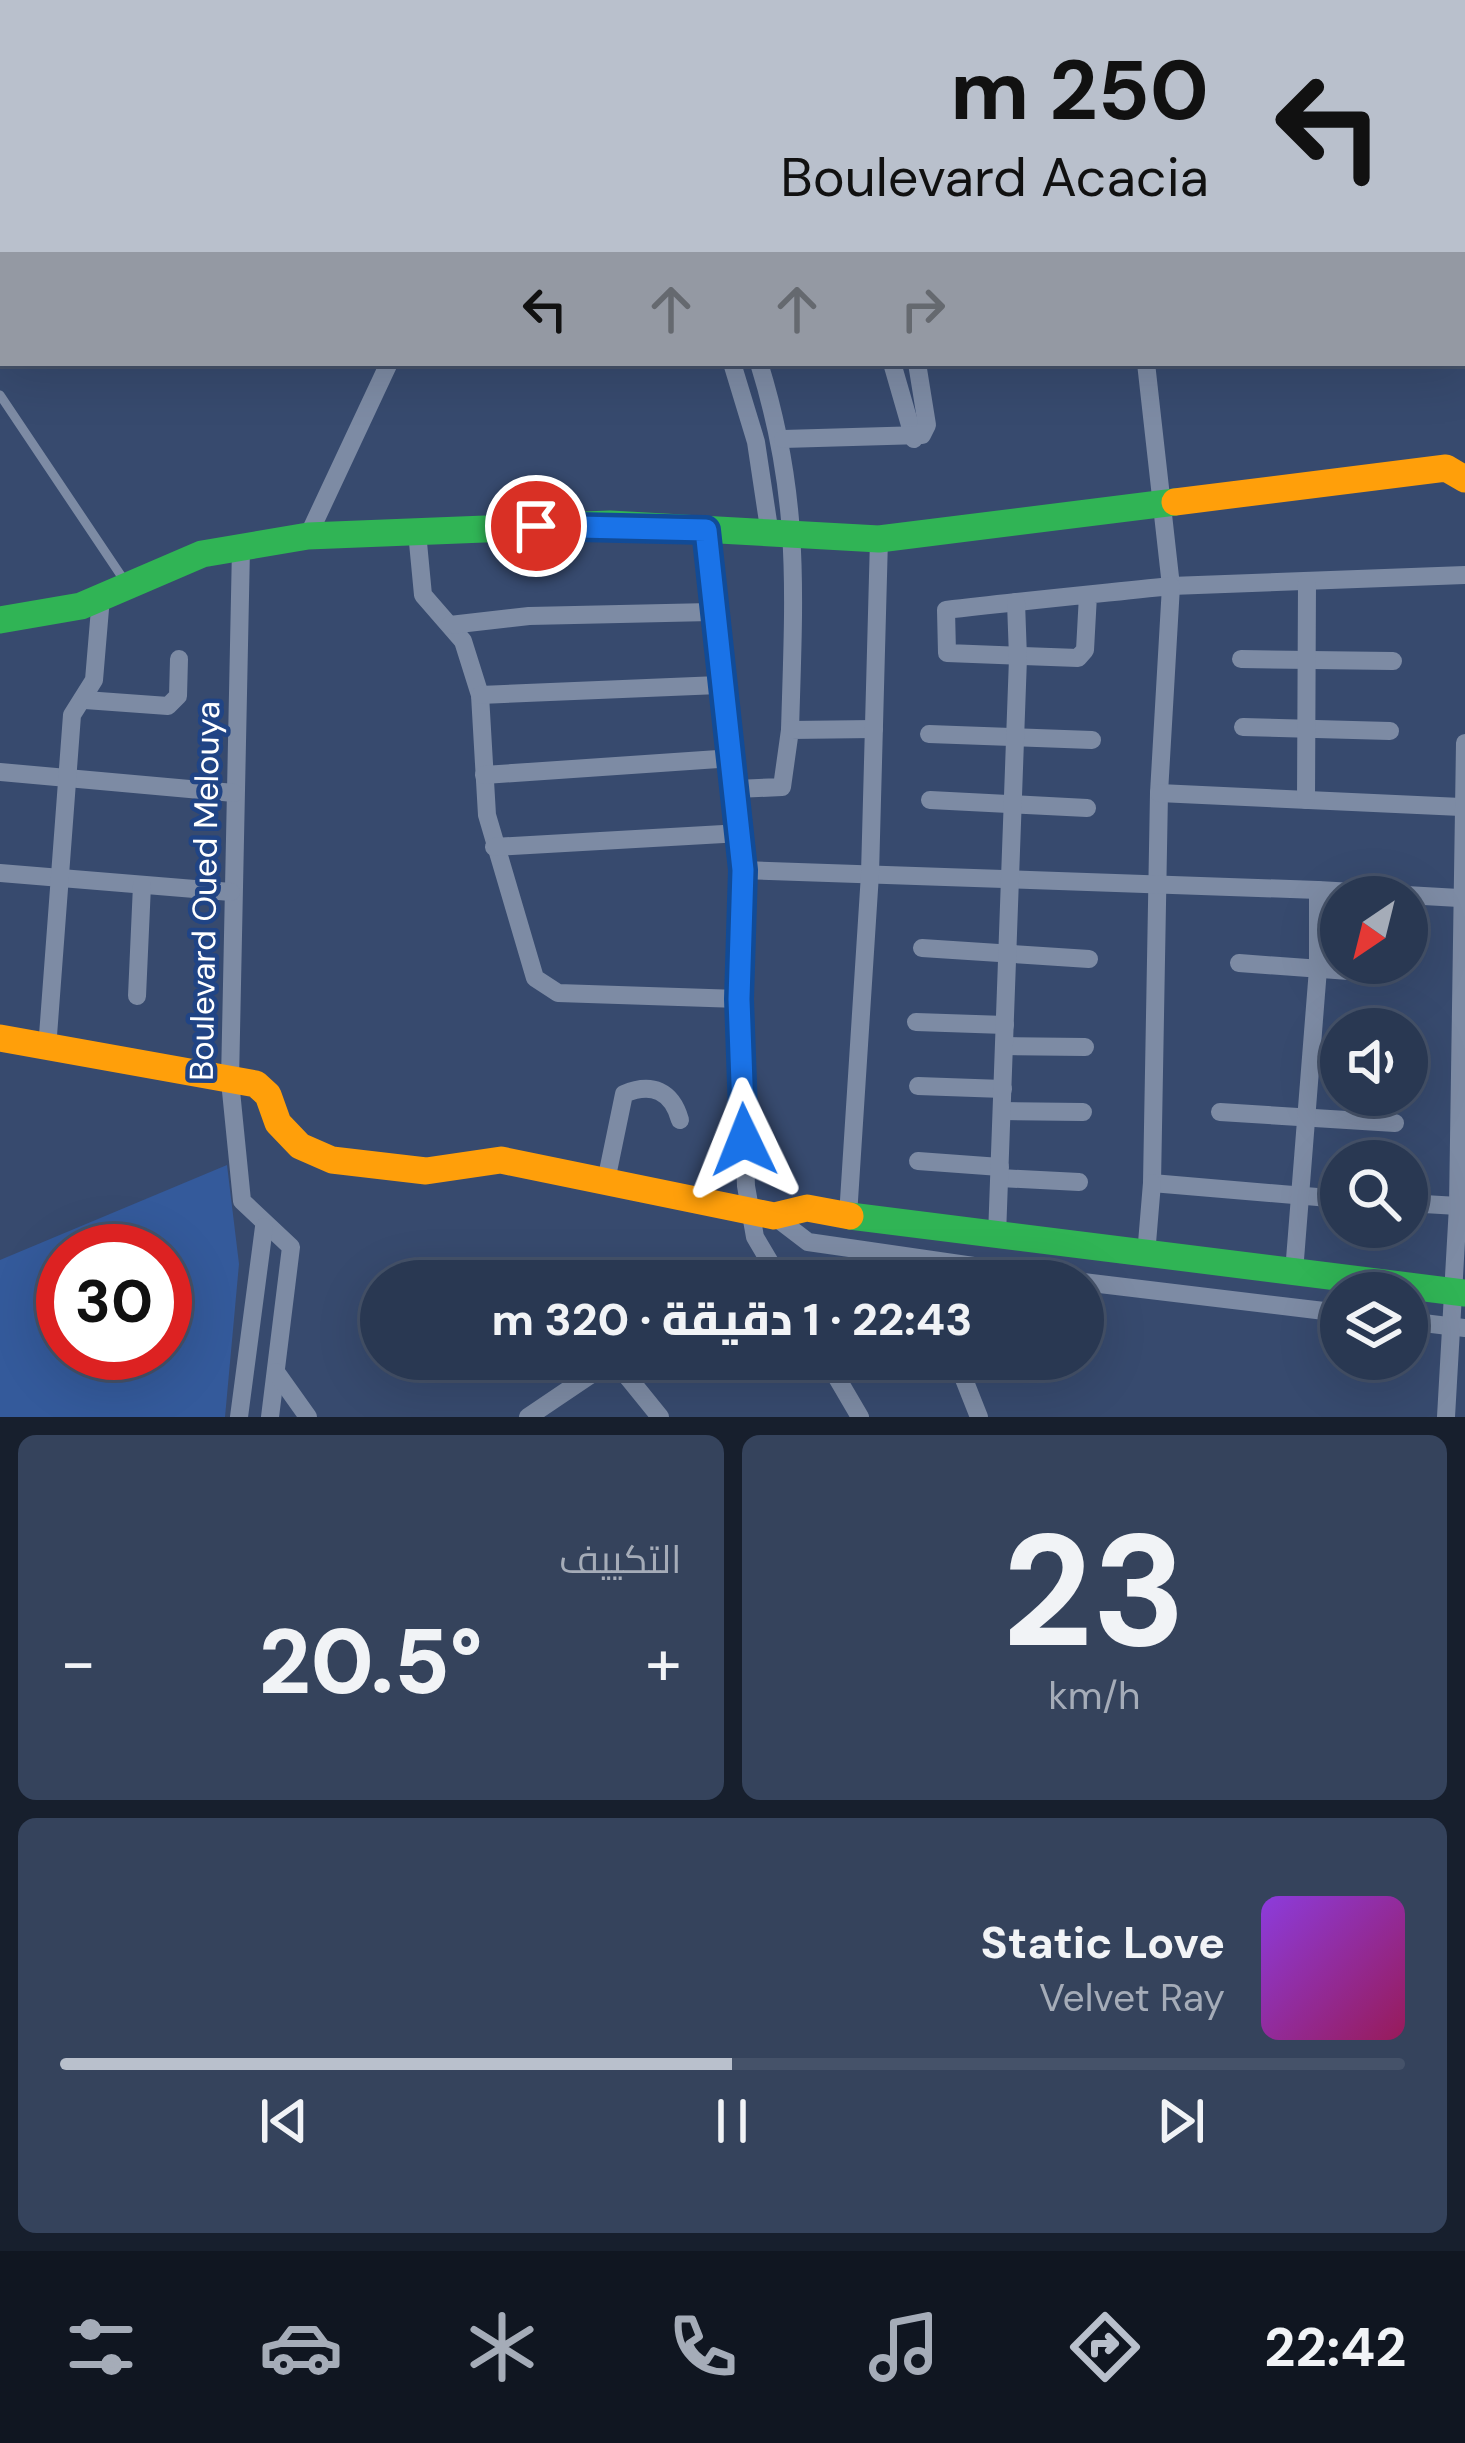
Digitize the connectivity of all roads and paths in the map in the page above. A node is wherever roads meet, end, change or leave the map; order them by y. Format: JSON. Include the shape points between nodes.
{"nodes":[{"id":1,"x":388,"y":366,"type":"edge"},
{"id":2,"x":733,"y":366,"type":"edge"},
{"id":3,"x":760,"y":366,"type":"edge"},
{"id":4,"x":893,"y":366,"type":"edge"},
{"id":5,"x":917,"y":366,"type":"edge"},
{"id":6,"x":1146,"y":366,"type":"edge"},
{"id":7,"x":0,"y":395,"type":"edge"},
{"id":8,"x":914,"y":439,"type":"junction"},
{"id":9,"x":783,"y":440,"type":"junction"},
{"id":10,"x":1465,"y":478,"type":"edge"},
{"id":11,"x":1165,"y":506,"type":"junction"},
{"id":12,"x":706,"y":530,"type":"junction"},
{"id":13,"x":417,"y":532,"type":"junction"},
{"id":14,"x":308,"y":536,"type":"junction"},
{"id":15,"x":783,"y":536,"type":"junction"},
{"id":16,"x":879,"y":539,"type":"junction"},
{"id":17,"x":241,"y":548,"type":"junction"},
{"id":18,"x":1465,"y":575,"type":"edge"},
{"id":19,"x":126,"y":583,"type":"junction"},
{"id":20,"x":1306,"y":584,"type":"junction"},
{"id":21,"x":1171,"y":586,"type":"junction"},
{"id":22,"x":1088,"y":595,"type":"junction"},
{"id":23,"x":100,"y":597,"type":"junction"},
{"id":24,"x":1016,"y":602,"type":"junction"},
{"id":25,"x":711,"y":612,"type":"junction"},
{"id":26,"x":0,"y":620,"type":"edge"},
{"id":27,"x":450,"y":626,"type":"junction"},
{"id":28,"x":179,"y":658,"type":"dead end"},
{"id":29,"x":1018,"y":658,"type":"junction"},
{"id":30,"x":1241,"y":658,"type":"dead end"},
{"id":31,"x":1310,"y":660,"type":"junction"},
{"id":32,"x":1393,"y":661,"type":"dead end"},
{"id":33,"x":719,"y":686,"type":"junction"},
{"id":34,"x":480,"y":695,"type":"junction"},
{"id":35,"x":85,"y":700,"type":"junction"},
{"id":36,"x":1243,"y":727,"type":"dead end"},
{"id":37,"x":874,"y":729,"type":"junction"},
{"id":38,"x":1308,"y":729,"type":"junction"},
{"id":39,"x":790,"y":730,"type":"junction"},
{"id":40,"x":1390,"y":731,"type":"dead end"},
{"id":41,"x":929,"y":734,"type":"dead end"},
{"id":42,"x":1015,"y":737,"type":"junction"},
{"id":43,"x":1092,"y":740,"type":"dead end"},
{"id":44,"x":1465,"y":743,"type":"edge"},
{"id":45,"x":733,"y":758,"type":"junction"},
{"id":46,"x":0,"y":772,"type":"edge"},
{"id":47,"x":484,"y":775,"type":"junction"},
{"id":48,"x":67,"y":780,"type":"junction"},
{"id":49,"x":736,"y":789,"type":"junction"},
{"id":50,"x":234,"y":793,"type":"junction"},
{"id":51,"x":1159,"y":794,"type":"junction"},
{"id":52,"x":930,"y":800,"type":"dead end"},
{"id":53,"x":1306,"y":800,"type":"junction"},
{"id":54,"x":1013,"y":804,"type":"junction"},
{"id":55,"x":1461,"y":807,"type":"junction"},
{"id":56,"x":1087,"y":808,"type":"dead end"},
{"id":57,"x":741,"y":833,"type":"junction"},
{"id":58,"x":494,"y":848,"type":"junction"},
{"id":59,"x":743,"y":870,"type":"junction"},
{"id":60,"x":0,"y":873,"type":"edge"},
{"id":61,"x":870,"y":874,"type":"junction"},
{"id":62,"x":60,"y":879,"type":"junction"},
{"id":63,"x":1011,"y":879,"type":"junction"},
{"id":64,"x":1158,"y":884,"type":"junction"},
{"id":65,"x":142,"y":885,"type":"junction"},
{"id":66,"x":1318,"y":890,"type":"junction"},
{"id":67,"x":231,"y":892,"type":"junction"},
{"id":68,"x":1459,"y":898,"type":"junction"},
{"id":69,"x":922,"y":948,"type":"dead end"},
{"id":70,"x":1008,"y":954,"type":"junction"},
{"id":71,"x":1089,"y":959,"type":"dead end"},
{"id":72,"x":1239,"y":963,"type":"dead end"},
{"id":73,"x":1318,"y":969,"type":"junction"},
{"id":74,"x":137,"y":995,"type":"dead end"},
{"id":75,"x":739,"y":999,"type":"junction"},
{"id":76,"x":916,"y":1022,"type":"dead end"},
{"id":77,"x":1006,"y":1024,"type":"junction"},
{"id":78,"x":0,"y":1038,"type":"edge"},
{"id":79,"x":1005,"y":1046,"type":"junction"},
{"id":80,"x":1085,"y":1047,"type":"dead end"},
{"id":81,"x":47,"y":1049,"type":"junction"},
{"id":82,"x":1312,"y":1050,"type":"junction"},
{"id":83,"x":1320,"y":1051,"type":"edge"},
{"id":84,"x":230,"y":1081,"type":"junction"},
{"id":85,"x":918,"y":1086,"type":"dead end"},
{"id":86,"x":1003,"y":1089,"type":"junction"},
{"id":87,"x":1002,"y":1111,"type":"junction"},
{"id":88,"x":1083,"y":1112,"type":"dead end"},
{"id":89,"x":1220,"y":1112,"type":"dead end"},
{"id":90,"x":1307,"y":1118,"type":"junction"},
{"id":91,"x":680,"y":1120,"type":"dead end"},
{"id":92,"x":1394,"y":1123,"type":"dead end"},
{"id":93,"x":918,"y":1161,"type":"dead end"},
{"id":94,"x":1000,"y":1172,"type":"junction"},
{"id":95,"x":606,"y":1181,"type":"junction"},
{"id":96,"x":1079,"y":1183,"type":"dead end"},
{"id":97,"x":1152,"y":1184,"type":"junction"},
{"id":98,"x":1299,"y":1197,"type":"junction"},
{"id":99,"x":1320,"y":1198,"type":"edge"},
{"id":100,"x":1428,"y":1204,"type":"edge"},
{"id":101,"x":1458,"y":1206,"type":"junction"},
{"id":102,"x":762,"y":1214,"type":"junction"},
{"id":103,"x":848,"y":1216,"type":"junction"},
{"id":104,"x":264,"y":1227,"type":"junction"},
{"id":105,"x":997,"y":1236,"type":"junction"},
{"id":106,"x":1146,"y":1255,"type":"junction"},
{"id":107,"x":768,"y":1260,"type":"edge"},
{"id":108,"x":910,"y":1260,"type":"edge"},
{"id":109,"x":1294,"y":1272,"type":"junction"},
{"id":110,"x":1104,"y":1284,"type":"edge"},
{"id":111,"x":1458,"y":1292,"type":"edge"},
{"id":112,"x":1320,"y":1310,"type":"edge"},
{"id":113,"x":1456,"y":1327,"type":"edge"},
{"id":114,"x":276,"y":1372,"type":"junction"},
{"id":115,"x":838,"y":1380,"type":"edge"},
{"id":116,"x":964,"y":1380,"type":"edge"},
{"id":117,"x":240,"y":1412,"type":"edge"},
{"id":118,"x":274,"y":1416,"type":"edge"},
{"id":119,"x":308,"y":1417,"type":"edge"},
{"id":120,"x":528,"y":1417,"type":"edge"},
{"id":121,"x":659,"y":1417,"type":"edge"},
{"id":122,"x":860,"y":1417,"type":"edge"},
{"id":123,"x":979,"y":1417,"type":"edge"},
{"id":124,"x":1445,"y":1417,"type":"edge"}],
"edges":[{"from":1,"to":14,"type":"street"},
{"from":2,"to":15,"type":"street"},
{"from":3,"to":9,"type":"street"},
{"from":4,"to":8,"type":"street"},
{"from":5,"to":8,"type":"street","via":[[927,425]]},
{"from":6,"to":11,"type":"street"},
{"from":7,"to":19,"type":"lane"},
{"from":8,"to":9,"type":"street"},
{"from":9,"to":15,"type":"street"},
{"from":10,"to":11,"type":"street","via":[[1446,468]]},
{"from":11,"to":16,"type":"street"},
{"from":11,"to":21,"type":"street"},
{"from":12,"to":13,"type":"street","via":[[610,524]]},
{"from":12,"to":15,"type":"street"},
{"from":12,"to":25,"type":"street"},
{"from":13,"to":14,"type":"street"},
{"from":13,"to":27,"type":"street","via":[[423,595]]},
{"from":14,"to":17,"type":"street"},
{"from":15,"to":16,"type":"street"},
{"from":15,"to":39,"type":"street"},
{"from":16,"to":37,"type":"street"},
{"from":17,"to":19,"type":"street"},
{"from":17,"to":50,"type":"street","name":"Boulevard Oued Melouya"},
{"from":18,"to":20,"type":"street"},
{"from":19,"to":23,"type":"street"},
{"from":20,"to":21,"type":"street"},
{"from":20,"to":31,"type":"street"},
{"from":21,"to":22,"type":"street"},
{"from":21,"to":51,"type":"street"},
{"from":22,"to":24,"type":"street"},
{"from":22,"to":29,"type":"street","via":[[1078,658]]},
{"from":23,"to":26,"type":"street"},
{"from":23,"to":35,"type":"street","via":[[94,680]]},
{"from":24,"to":29,"type":"street"},
{"from":24,"to":29,"type":"street","via":[[944,616],[950,656]]},
{"from":25,"to":27,"type":"street"},
{"from":25,"to":33,"type":"street"},
{"from":27,"to":34,"type":"street"},
{"from":28,"to":35,"type":"street","via":[[178,696],[168,706]]},
{"from":29,"to":42,"type":"street"},
{"from":30,"to":31,"type":"street"},
{"from":31,"to":32,"type":"street"},
{"from":31,"to":38,"type":"street"},
{"from":33,"to":34,"type":"street"},
{"from":33,"to":45,"type":"street"},
{"from":34,"to":47,"type":"street"},
{"from":35,"to":48,"type":"street","via":[[72,715]]},
{"from":36,"to":38,"type":"street"},
{"from":37,"to":39,"type":"street"},
{"from":37,"to":61,"type":"street"},
{"from":38,"to":40,"type":"street"},
{"from":38,"to":53,"type":"street"},
{"from":39,"to":49,"type":"street","via":[[782,787]]},
{"from":41,"to":42,"type":"street"},
{"from":42,"to":43,"type":"street"},
{"from":42,"to":54,"type":"street"},
{"from":44,"to":55,"type":"street"},
{"from":45,"to":47,"type":"street"},
{"from":45,"to":49,"type":"street"},
{"from":46,"to":48,"type":"street"},
{"from":47,"to":58,"type":"street"},
{"from":48,"to":50,"type":"street"},
{"from":48,"to":62,"type":"street"},
{"from":49,"to":57,"type":"street"},
{"from":50,"to":67,"type":"street","name":"Boulevard Oued Melouya"},
{"from":51,"to":53,"type":"street"},
{"from":51,"to":64,"type":"street"},
{"from":52,"to":54,"type":"street"},
{"from":53,"to":55,"type":"street"},
{"from":54,"to":56,"type":"street"},
{"from":54,"to":63,"type":"street"},
{"from":55,"to":68,"type":"street"},
{"from":57,"to":58,"type":"street"},
{"from":57,"to":59,"type":"street"},
{"from":58,"to":75,"type":"street","via":[[530,966],[544,986],[558,993]]},
{"from":59,"to":61,"type":"street"},
{"from":59,"to":75,"type":"street"},
{"from":60,"to":62,"type":"street"},
{"from":61,"to":63,"type":"street"},
{"from":61,"to":103,"type":"street"},
{"from":62,"to":65,"type":"street"},
{"from":62,"to":81,"type":"street"},
{"from":63,"to":64,"type":"street"},
{"from":63,"to":70,"type":"street"},
{"from":64,"to":66,"type":"street"},
{"from":64,"to":97,"type":"street"},
{"from":65,"to":67,"type":"street"},
{"from":65,"to":74,"type":"street"},
{"from":66,"to":68,"type":"street"},
{"from":66,"to":73,"type":"street"},
{"from":67,"to":84,"type":"street","name":"Boulevard Oued Melouya"},
{"from":68,"to":101,"type":"street"},
{"from":69,"to":70,"type":"street"},
{"from":70,"to":71,"type":"street"},
{"from":70,"to":77,"type":"street"},
{"from":72,"to":73,"type":"street"},
{"from":73,"to":82,"type":"street"},
{"from":75,"to":102,"type":"street"},
{"from":76,"to":77,"type":"street"},
{"from":77,"to":79,"type":"street"},
{"from":78,"to":81,"type":"street"},
{"from":79,"to":80,"type":"street"},
{"from":79,"to":86,"type":"street"},
{"from":81,"to":84,"type":"street"},
{"from":82,"to":83,"type":"street"},
{"from":82,"to":90,"type":"street"},
{"from":84,"to":95,"type":"street","via":[[256,1084],[300,1146],[332,1160],[426,1171],[501,1160]]},
{"from":84,"to":104,"type":"street","name":"Boulevard Oued Melouya","via":[[237,1182]]},
{"from":85,"to":86,"type":"street"},
{"from":86,"to":87,"type":"street"},
{"from":87,"to":88,"type":"street"},
{"from":87,"to":94,"type":"street"},
{"from":89,"to":90,"type":"street"},
{"from":90,"to":92,"type":"street"},
{"from":90,"to":98,"type":"street"},
{"from":91,"to":95,"type":"street","via":[[661,1090],[624,1094]]},
{"from":93,"to":94,"type":"street"},
{"from":94,"to":96,"type":"street"},
{"from":94,"to":105,"type":"street"},
{"from":95,"to":102,"type":"street"},
{"from":97,"to":98,"type":"street"},
{"from":97,"to":106,"type":"street"},
{"from":98,"to":99,"type":"street"},
{"from":98,"to":109,"type":"street"},
{"from":100,"to":101,"type":"street"},
{"from":101,"to":111,"type":"street"},
{"from":102,"to":103,"type":"street","via":[[807,1208]]},
{"from":102,"to":107,"type":"street","via":[[755,1238]]},
{"from":102,"to":108,"type":"street","via":[[808,1242]]},
{"from":103,"to":105,"type":"street"},
{"from":104,"to":114,"type":"street","name":"Boulevard Oued Melouya","via":[[291,1247]]},
{"from":104,"to":117,"type":"street"},
{"from":105,"to":106,"type":"street"},
{"from":106,"to":109,"type":"street"},
{"from":109,"to":111,"type":"street"},
{"from":110,"to":112,"type":"street"},
{"from":111,"to":113,"type":"street"},
{"from":113,"to":124,"type":"street"},
{"from":114,"to":118,"type":"street"},
{"from":114,"to":119,"type":"street"},
{"from":115,"to":122,"type":"street"},
{"from":116,"to":123,"type":"street"},
{"from":117,"to":118,"type":"street"},
{"from":120,"to":121,"type":"street","via":[[605,1364],[622,1370]]}]}
